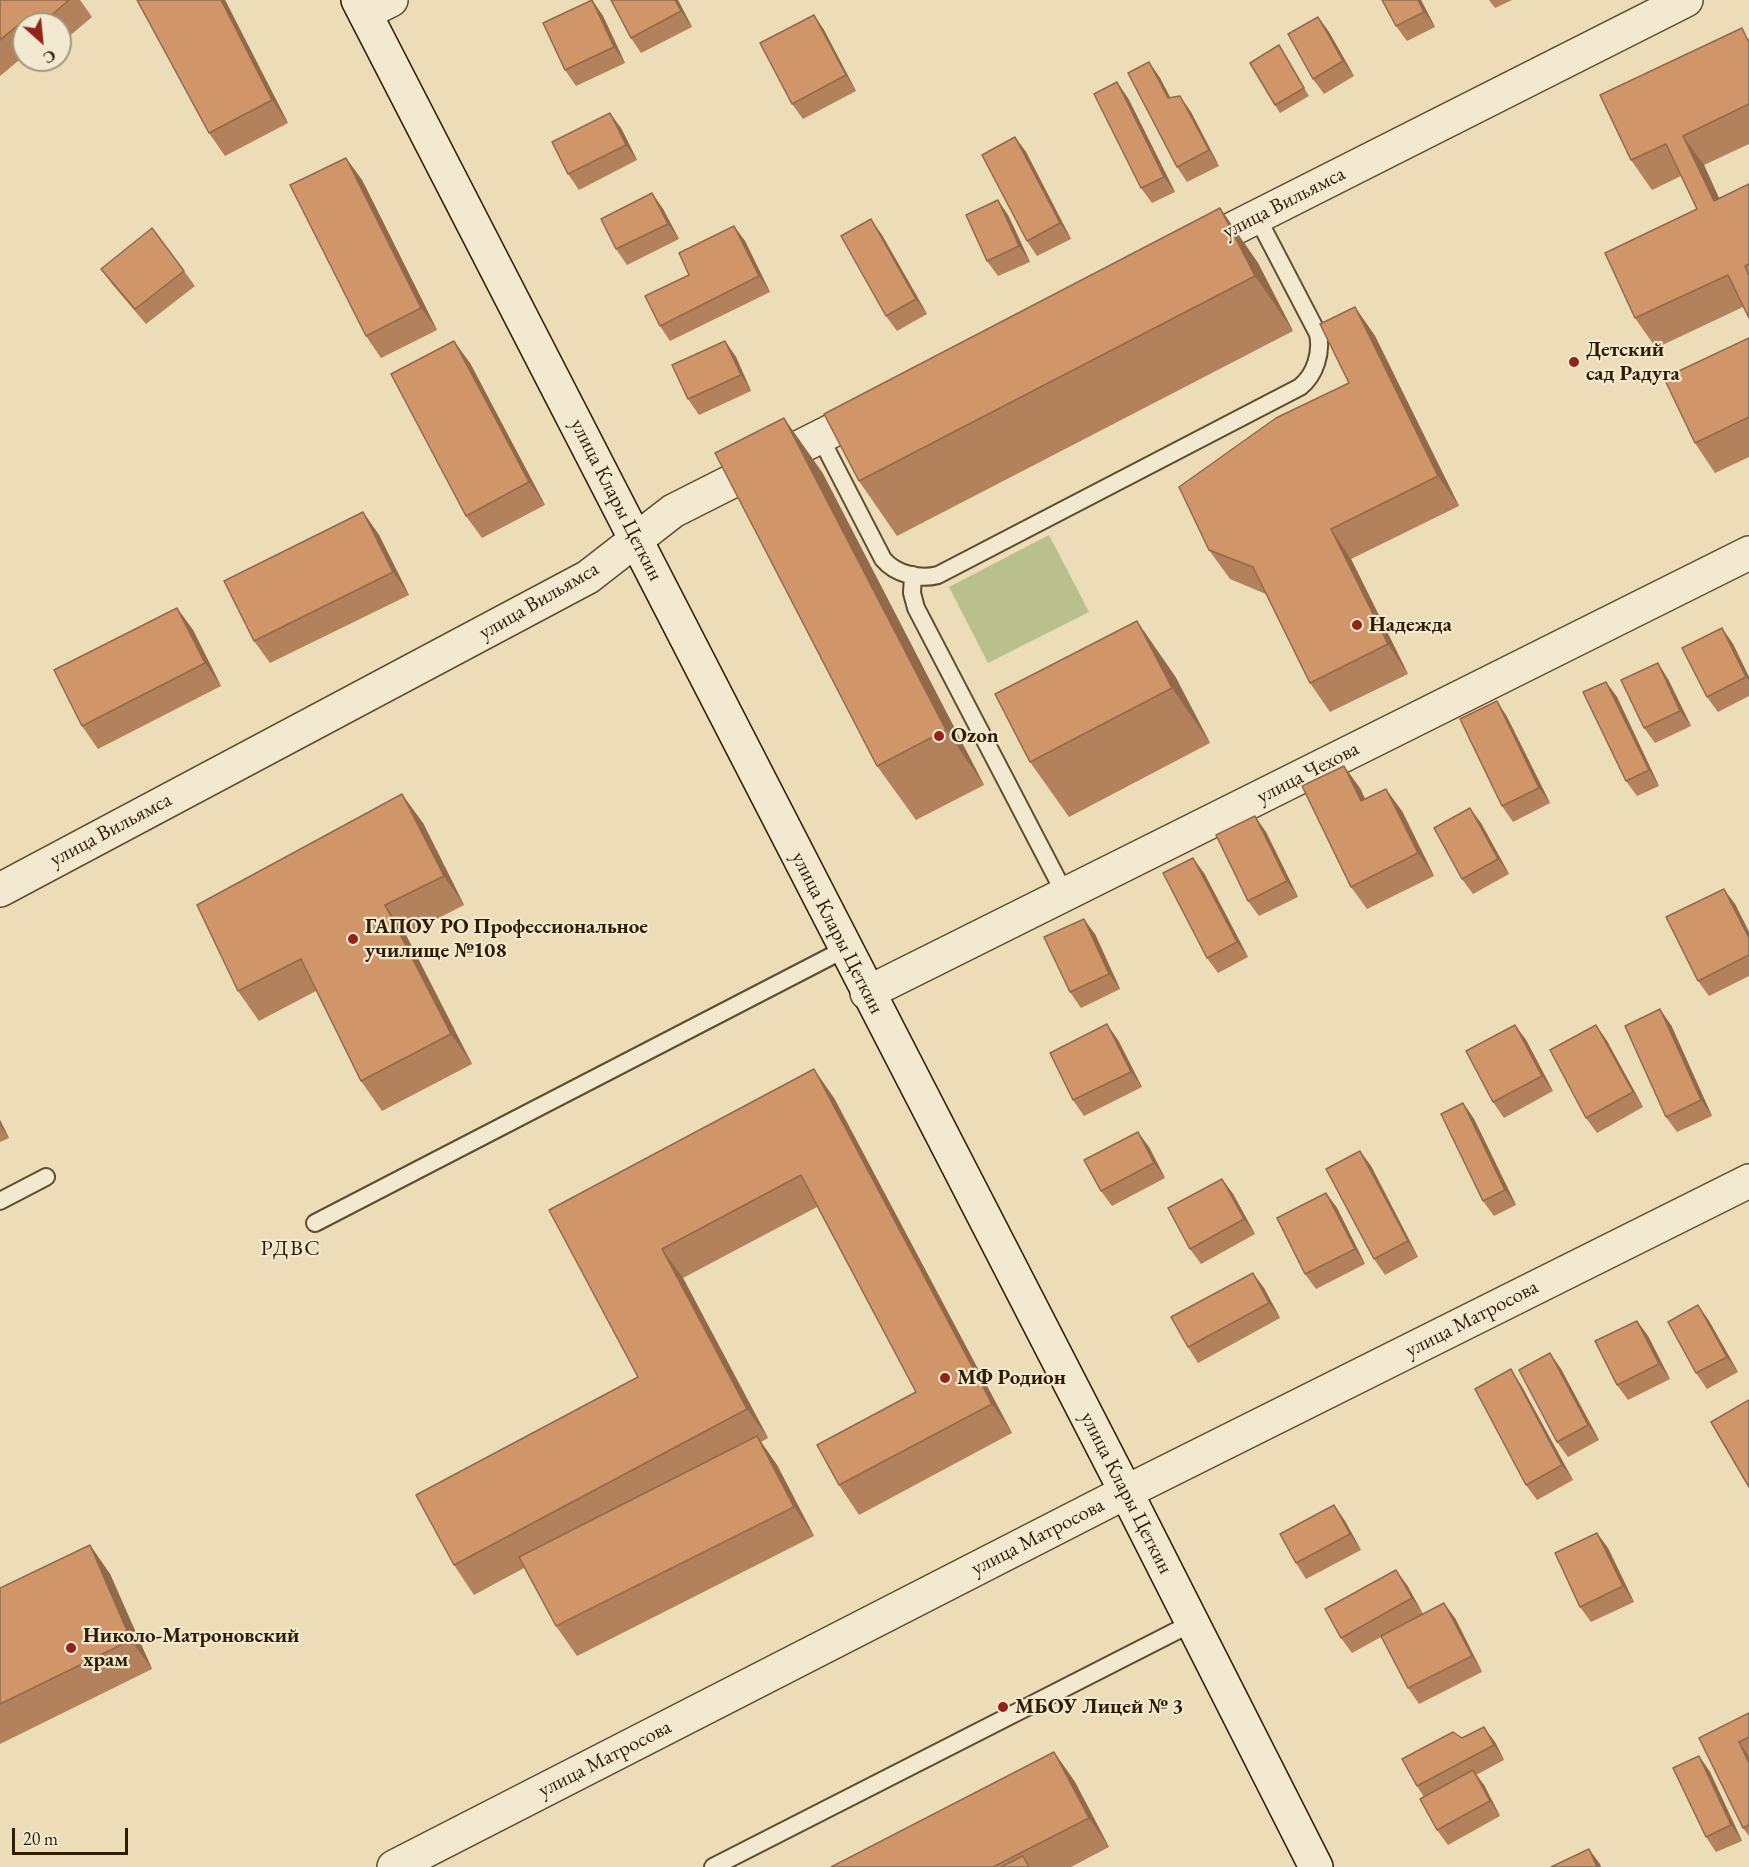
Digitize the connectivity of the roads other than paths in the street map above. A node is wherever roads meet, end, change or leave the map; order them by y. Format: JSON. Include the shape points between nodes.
{"nodes":[{"id":1,"x":1686,"y":0,"type":"edge"},
{"id":2,"x":371,"y":4,"type":"edge"},
{"id":3,"x":1257,"y":217,"type":"junction"},
{"id":4,"x":1172,"y":260,"type":"edge"},
{"id":5,"x":895,"y":400,"type":"edge"},
{"id":6,"x":820,"y":437,"type":"junction"},
{"id":7,"x":637,"y":539,"type":"junction"},
{"id":8,"x":1749,"y":553,"type":"edge"},
{"id":9,"x":913,"y":575,"type":"junction"},
{"id":10,"x":0,"y":890,"type":"edge"},
{"id":11,"x":1065,"y":894,"type":"junction"},
{"id":12,"x":845,"y":949,"type":"junction"},
{"id":13,"x":867,"y":993,"type":"junction"},
{"id":14,"x":46,"y":1177,"type":"dead end"},
{"id":15,"x":1749,"y":1181,"type":"edge"},
{"id":16,"x":0,"y":1201,"type":"edge"},
{"id":17,"x":315,"y":1223,"type":"dead end"},
{"id":18,"x":1126,"y":1492,"type":"junction"},
{"id":19,"x":1192,"y":1623,"type":"junction"},
{"id":20,"x":394,"y":1867,"type":"edge"},
{"id":21,"x":713,"y":1867,"type":"edge"},
{"id":22,"x":1316,"y":1867,"type":"edge"}],
"edges":[{"from":1,"to":3,"type":"street","name":"улица Вильямса"},
{"from":2,"to":7,"type":"street","name":"улица Клары Цеткин"},
{"from":3,"to":4,"type":"street","name":"улица Вильямса"},
{"from":3,"to":9,"type":"lane","via":[[1318,334],[1319,351],[1308,381],[938,575]]},
{"from":5,"to":6,"type":"street","name":"улица Вильямса"},
{"from":6,"to":7,"type":"street","name":"улица Вильямса","via":[[673,512]]},
{"from":6,"to":9,"type":"lane","via":[[883,559],[889,566]]},
{"from":7,"to":10,"type":"street","name":"улица Вильямса","via":[[588,577]]},
{"from":7,"to":12,"type":"street","name":"улица Клары Цеткин"},
{"from":8,"to":11,"type":"street","name":"улица Чехова"},
{"from":9,"to":11,"type":"lane","via":[[916,608]]},
{"from":11,"to":13,"type":"street","name":"улица Чехова"},
{"from":12,"to":13,"type":"street","name":"улица Клары Цеткин"},
{"from":12,"to":17,"type":"lane"},
{"from":13,"to":18,"type":"street","name":"улица Клары Цеткин"},
{"from":14,"to":16,"type":"lane"},
{"from":15,"to":18,"type":"street","name":"улица Матросова"},
{"from":18,"to":19,"type":"street","name":"улица Клары Цеткин"},
{"from":18,"to":20,"type":"street","name":"улица Матросова"},
{"from":19,"to":21,"type":"lane"},
{"from":19,"to":22,"type":"street","name":"улица Клары Цеткин"}]}
